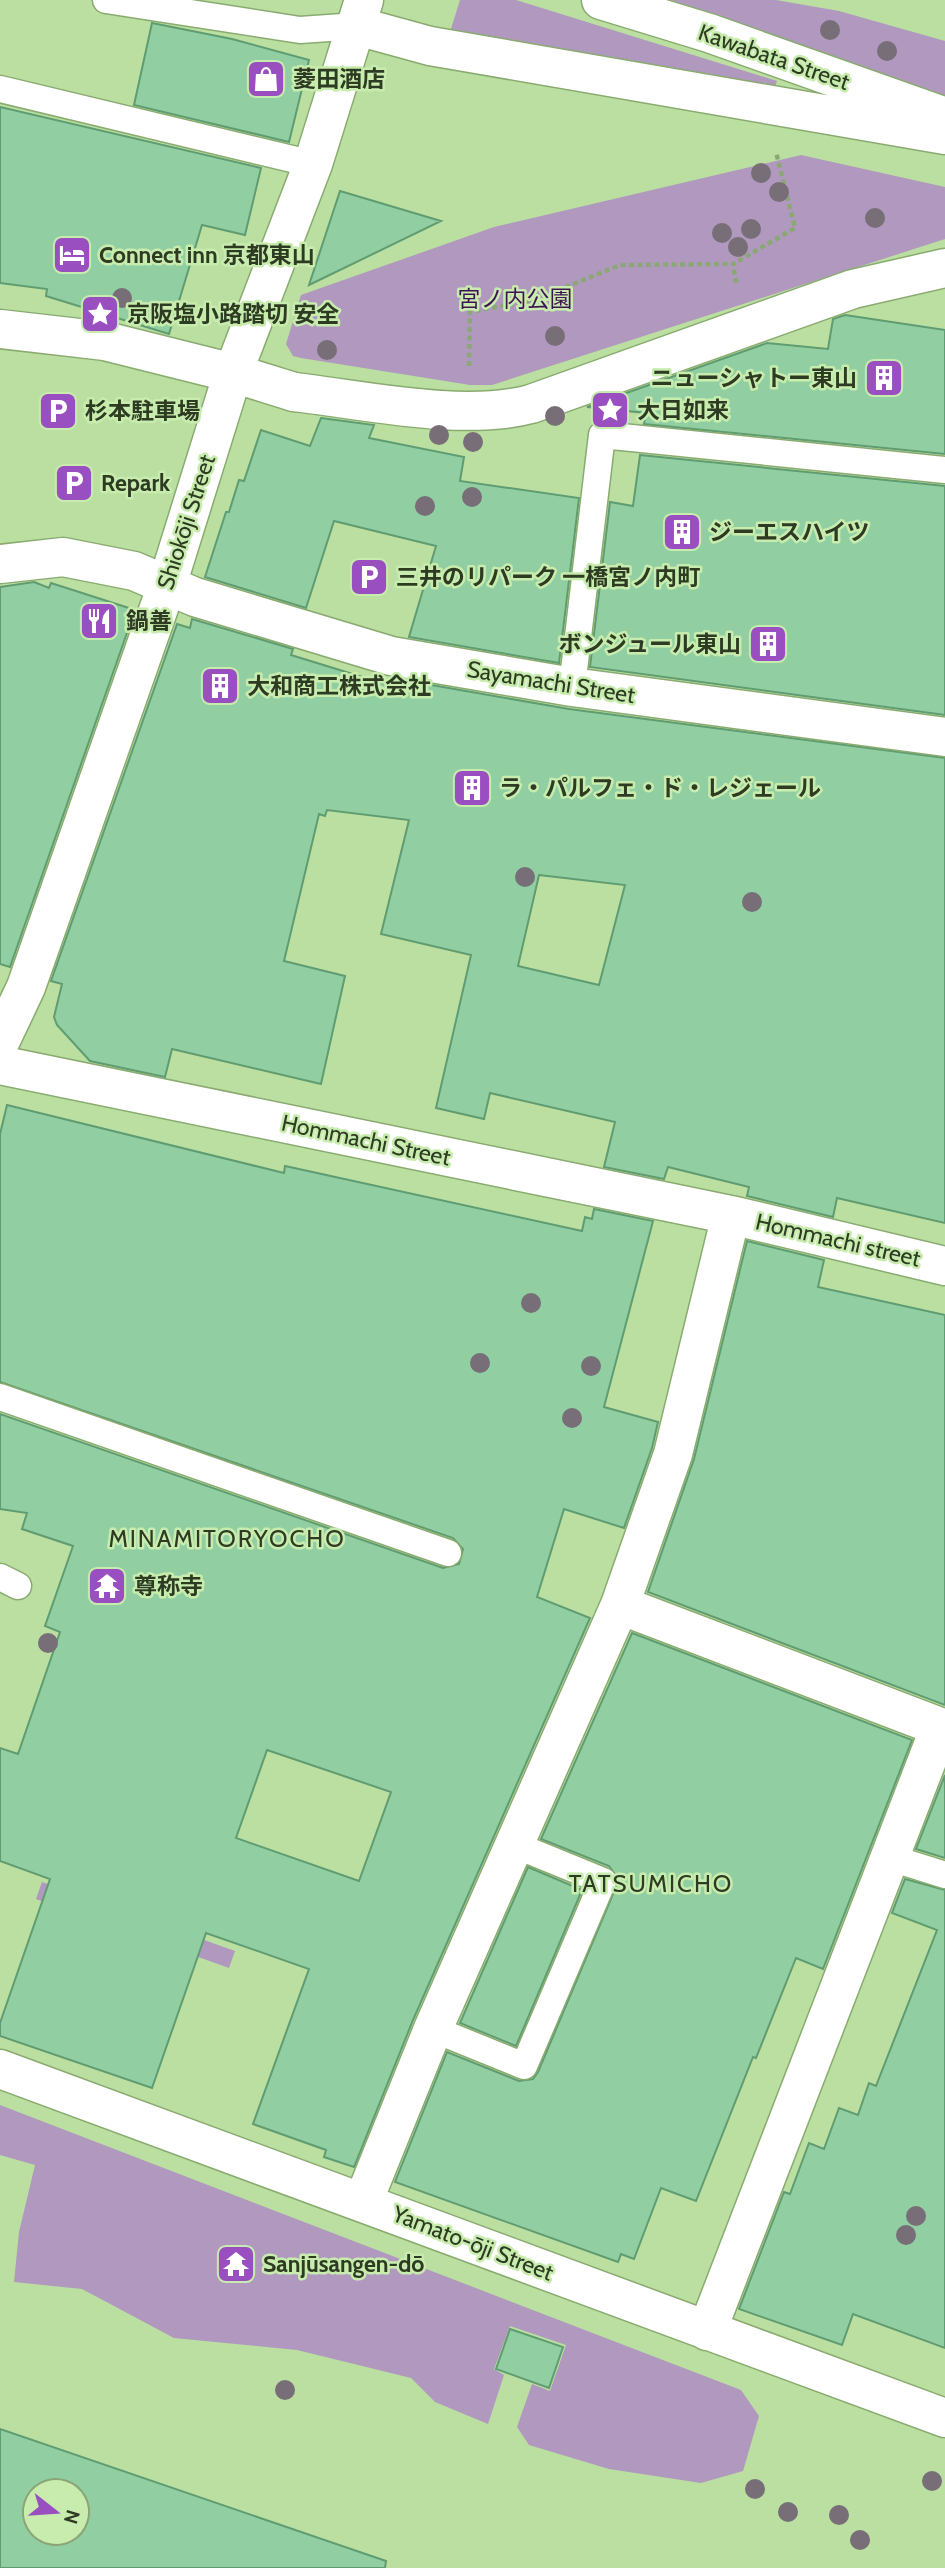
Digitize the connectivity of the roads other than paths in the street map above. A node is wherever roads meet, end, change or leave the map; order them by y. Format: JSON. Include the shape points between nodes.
{"nodes":[{"id":1,"x":106,"y":0,"type":"edge"},
{"id":2,"x":601,"y":0,"type":"edge"},
{"id":3,"x":361,"y":13,"type":"edge"},
{"id":4,"x":0,"y":89,"type":"edge"},
{"id":5,"x":945,"y":117,"type":"edge"},
{"id":6,"x":945,"y":135,"type":"edge"},
{"id":7,"x":313,"y":164,"type":"junction"},
{"id":8,"x":945,"y":268,"type":"edge"},
{"id":9,"x":0,"y":329,"type":"edge"},
{"id":10,"x":233,"y":373,"type":"junction"},
{"id":11,"x":945,"y":470,"type":"edge"},
{"id":12,"x":0,"y":564,"type":"edge"},
{"id":13,"x":167,"y":585,"type":"junction"},
{"id":14,"x":572,"y":687,"type":"junction"},
{"id":15,"x":945,"y":737,"type":"edge"},
{"id":16,"x":0,"y":1042,"type":"edge"},
{"id":17,"x":0,"y":1065,"type":"edge"},
{"id":18,"x":731,"y":1215,"type":"junction"},
{"id":19,"x":945,"y":1266,"type":"edge"},
{"id":20,"x":0,"y":1397,"type":"edge"},
{"id":21,"x":449,"y":1553,"type":"dead end"},
{"id":22,"x":620,"y":1605,"type":"junction"},
{"id":23,"x":942,"y":1721,"type":"edge"},
{"id":24,"x":516,"y":1845,"type":"junction"},
{"id":25,"x":891,"y":1858,"type":"junction"},
{"id":26,"x":945,"y":1875,"type":"edge"},
{"id":27,"x":433,"y":2029,"type":"junction"},
{"id":28,"x":0,"y":2070,"type":"edge"},
{"id":29,"x":363,"y":2202,"type":"junction"},
{"id":30,"x":707,"y":2331,"type":"junction"},
{"id":31,"x":945,"y":2418,"type":"edge"}],
"edges":[{"from":1,"to":3,"type":"lane","via":[[300,30]]},
{"from":2,"to":5,"type":"street","name":"Kawabata Street","via":[[709,33]]},
{"from":3,"to":6,"type":"street","via":[[430,46]]},
{"from":3,"to":7,"type":"street","name":"Shiokōji Street"},
{"from":4,"to":7,"type":"lane"},
{"from":7,"to":10,"type":"street","name":"Shiokōji Street"},
{"from":8,"to":10,"type":"street","via":[[853,289],[499,412],[294,392]]},
{"from":9,"to":10,"type":"street","via":[[105,341]]},
{"from":10,"to":13,"type":"street","name":"Shiokōji Street"},
{"from":11,"to":14,"type":"lane","via":[[602,435]]},
{"from":12,"to":13,"type":"street","name":"Sayamachi Street","via":[[63,557],[134,570]]},
{"from":13,"to":14,"type":"street","name":"Sayamachi Street","via":[[391,656]]},
{"from":13,"to":16,"type":"street","name":"Shiokōji Street","via":[[26,987]]},
{"from":14,"to":15,"type":"street","name":"Sayamachi Street"},
{"from":17,"to":18,"type":"street","name":"Hommachi Street"},
{"from":18,"to":19,"type":"street","name":"Hommachi street"},
{"from":18,"to":22,"type":"street","via":[[673,1454]]},
{"from":20,"to":21,"type":"lane"},
{"from":22,"to":23,"type":"street"},
{"from":22,"to":24,"type":"street"},
{"from":23,"to":25,"type":"street"},
{"from":24,"to":27,"type":"street"},
{"from":24,"to":27,"type":"lane","via":[[603,1881],[524,2066]]},
{"from":25,"to":26,"type":"lane"},
{"from":25,"to":30,"type":"street"},
{"from":27,"to":29,"type":"street"},
{"from":28,"to":29,"type":"street","name":"Yamato-ōji Street"},
{"from":29,"to":30,"type":"street","name":"Yamato-ōji Street"},
{"from":30,"to":31,"type":"street","name":"Yamato-ōji Street"}]}
